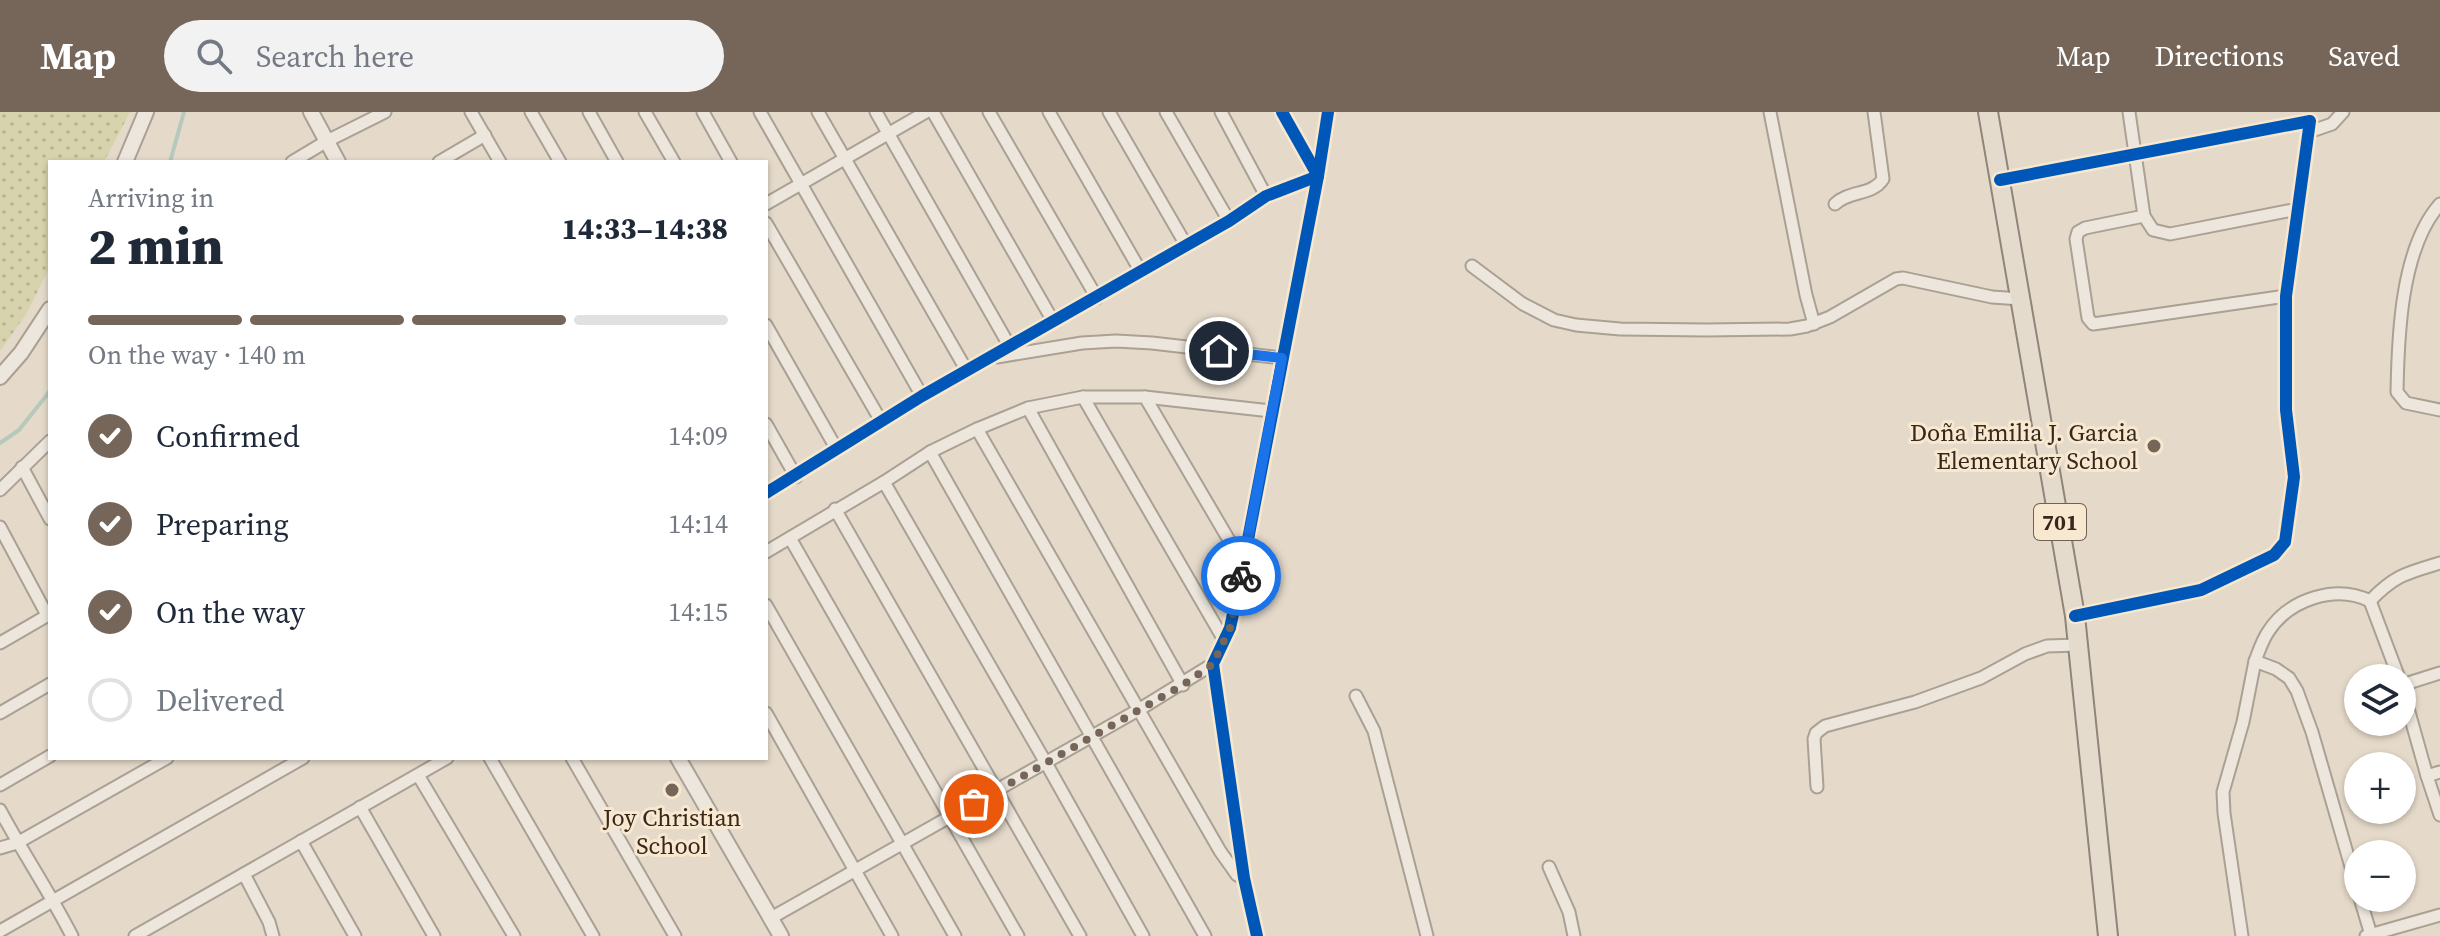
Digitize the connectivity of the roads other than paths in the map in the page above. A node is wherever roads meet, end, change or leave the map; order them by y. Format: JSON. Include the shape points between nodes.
{"nodes":[{"id":1,"x":146,"y":112,"type":"edge"},
{"id":2,"x":311,"y":112,"type":"edge"},
{"id":3,"x":385,"y":112,"type":"edge"},
{"id":4,"x":471,"y":112,"type":"edge"},
{"id":5,"x":531,"y":112,"type":"edge"},
{"id":6,"x":589,"y":112,"type":"edge"},
{"id":7,"x":645,"y":112,"type":"edge"},
{"id":8,"x":703,"y":112,"type":"edge"},
{"id":9,"x":760,"y":112,"type":"edge"},
{"id":10,"x":818,"y":112,"type":"edge"},
{"id":11,"x":876,"y":112,"type":"edge"},
{"id":12,"x":926,"y":112,"type":"edge"},
{"id":13,"x":933,"y":112,"type":"edge"},
{"id":14,"x":989,"y":112,"type":"edge"},
{"id":15,"x":1049,"y":112,"type":"edge"},
{"id":16,"x":1109,"y":112,"type":"edge"},
{"id":17,"x":1166,"y":112,"type":"edge"},
{"id":18,"x":1221,"y":112,"type":"edge"},
{"id":19,"x":1282,"y":112,"type":"edge"},
{"id":20,"x":1328,"y":112,"type":"edge"},
{"id":21,"x":1770,"y":112,"type":"edge"},
{"id":22,"x":1874,"y":112,"type":"edge"},
{"id":23,"x":1988,"y":112,"type":"edge"},
{"id":24,"x":2129,"y":112,"type":"edge"},
{"id":25,"x":2343,"y":112,"type":"edge"},
{"id":26,"x":2310,"y":122,"type":"edge"},
{"id":27,"x":888,"y":133,"type":"junction"},
{"id":28,"x":485,"y":135,"type":"junction"},
{"id":29,"x":327,"y":141,"type":"junction"},
{"id":30,"x":2135,"y":154,"type":"junction"},
{"id":31,"x":845,"y":158,"type":"junction"},
{"id":32,"x":126,"y":160,"type":"edge"},
{"id":33,"x":295,"y":160,"type":"edge"},
{"id":34,"x":337,"y":160,"type":"edge"},
{"id":35,"x":442,"y":160,"type":"edge"},
{"id":36,"x":499,"y":160,"type":"edge"},
{"id":37,"x":559,"y":160,"type":"edge"},
{"id":38,"x":616,"y":160,"type":"edge"},
{"id":39,"x":673,"y":160,"type":"edge"},
{"id":40,"x":730,"y":160,"type":"edge"},
{"id":41,"x":1318,"y":176,"type":"junction"},
{"id":42,"x":2000,"y":180,"type":"junction"},
{"id":43,"x":801,"y":184,"type":"junction"},
{"id":44,"x":1266,"y":196,"type":"junction"},
{"id":45,"x":768,"y":203,"type":"edge"},
{"id":46,"x":1835,"y":204,"type":"dead end"},
{"id":47,"x":2440,"y":204,"type":"edge"},
{"id":48,"x":2298,"y":209,"type":"junction"},
{"id":49,"x":2144,"y":216,"type":"junction"},
{"id":50,"x":1229,"y":221,"type":"junction"},
{"id":51,"x":768,"y":226,"type":"edge"},
{"id":52,"x":1186,"y":245,"type":"junction"},
{"id":53,"x":1472,"y":266,"type":"dead end"},
{"id":54,"x":1141,"y":272,"type":"junction"},
{"id":55,"x":2286,"y":296,"type":"junction"},
{"id":56,"x":1097,"y":298,"type":"junction"},
{"id":57,"x":2021,"y":299,"type":"junction"},
{"id":58,"x":48,"y":312,"type":"edge"},
{"id":59,"x":1053,"y":321,"type":"junction"},
{"id":60,"x":1814,"y":324,"type":"junction"},
{"id":61,"x":768,"y":329,"type":"edge"},
{"id":62,"x":1010,"y":347,"type":"junction"},
{"id":63,"x":993,"y":357,"type":"junction"},
{"id":64,"x":1282,"y":358,"type":"junction"},
{"id":65,"x":967,"y":371,"type":"junction"},
{"id":66,"x":0,"y":377,"type":"edge"},
{"id":67,"x":922,"y":396,"type":"junction"},
{"id":68,"x":1083,"y":397,"type":"junction"},
{"id":69,"x":1145,"y":397,"type":"junction"},
{"id":70,"x":1028,"y":408,"type":"junction"},
{"id":71,"x":2440,"y":410,"type":"edge"},
{"id":72,"x":1271,"y":411,"type":"junction"},
{"id":73,"x":881,"y":421,"type":"junction"},
{"id":74,"x":768,"y":428,"type":"edge"},
{"id":75,"x":977,"y":429,"type":"junction"},
{"id":76,"x":48,"y":443,"type":"edge"},
{"id":77,"x":836,"y":448,"type":"junction"},
{"id":78,"x":930,"y":452,"type":"junction"},
{"id":79,"x":22,"y":467,"type":"junction"},
{"id":80,"x":796,"y":477,"type":"junction"},
{"id":81,"x":884,"y":482,"type":"junction"},
{"id":82,"x":0,"y":490,"type":"edge"},
{"id":83,"x":768,"y":492,"type":"edge"},
{"id":84,"x":835,"y":509,"type":"junction"},
{"id":85,"x":48,"y":515,"type":"edge"},
{"id":86,"x":0,"y":527,"type":"edge"},
{"id":87,"x":790,"y":538,"type":"junction"},
{"id":88,"x":768,"y":551,"type":"edge"},
{"id":89,"x":2440,"y":563,"type":"edge"},
{"id":90,"x":1243,"y":564,"type":"junction"},
{"id":91,"x":2370,"y":601,"type":"junction"},
{"id":92,"x":768,"y":609,"type":"edge"},
{"id":93,"x":48,"y":612,"type":"edge"},
{"id":94,"x":48,"y":614,"type":"edge"},
{"id":95,"x":2075,"y":616,"type":"junction"},
{"id":96,"x":2,"y":637,"type":"edge"},
{"id":97,"x":1224,"y":640,"type":"junction"},
{"id":98,"x":2078,"y":645,"type":"junction"},
{"id":99,"x":2255,"y":661,"type":"junction"},
{"id":100,"x":1213,"y":664,"type":"junction"},
{"id":101,"x":2394,"y":664,"type":"edge"},
{"id":102,"x":2440,"y":673,"type":"edge"},
{"id":103,"x":2416,"y":681,"type":"edge"},
{"id":104,"x":48,"y":685,"type":"edge"},
{"id":105,"x":1183,"y":685,"type":"junction"},
{"id":106,"x":1356,"y":696,"type":"dead end"},
{"id":107,"x":1140,"y":709,"type":"junction"},
{"id":108,"x":0,"y":713,"type":"edge"},
{"id":109,"x":768,"y":717,"type":"edge"},
{"id":110,"x":2416,"y":736,"type":"edge"},
{"id":111,"x":1091,"y":737,"type":"junction"},
{"id":112,"x":48,"y":757,"type":"edge"},
{"id":113,"x":163,"y":760,"type":"edge"},
{"id":114,"x":299,"y":760,"type":"edge"},
{"id":115,"x":444,"y":760,"type":"edge"},
{"id":116,"x":491,"y":760,"type":"edge"},
{"id":117,"x":573,"y":760,"type":"edge"},
{"id":118,"x":679,"y":760,"type":"edge"},
{"id":119,"x":1046,"y":763,"type":"junction"},
{"id":120,"x":2440,"y":772,"type":"edge"},
{"id":121,"x":418,"y":775,"type":"junction"},
{"id":122,"x":2427,"y":776,"type":"junction"},
{"id":123,"x":0,"y":785,"type":"edge"},
{"id":124,"x":1817,"y":787,"type":"dead end"},
{"id":125,"x":998,"y":790,"type":"junction"},
{"id":126,"x":360,"y":807,"type":"junction"},
{"id":127,"x":0,"y":810,"type":"edge"},
{"id":128,"x":2440,"y":815,"type":"edge"},
{"id":129,"x":951,"y":818,"type":"junction"},
{"id":130,"x":301,"y":841,"type":"junction"},
{"id":131,"x":17,"y":843,"type":"junction"},
{"id":132,"x":2344,"y":843,"type":"edge"},
{"id":133,"x":903,"y":845,"type":"junction"},
{"id":134,"x":0,"y":848,"type":"edge"},
{"id":135,"x":1549,"y":867,"type":"dead end"},
{"id":136,"x":855,"y":871,"type":"junction"},
{"id":137,"x":244,"y":874,"type":"junction"},
{"id":138,"x":1244,"y":878,"type":"junction"},
{"id":139,"x":54,"y":900,"type":"junction"},
{"id":140,"x":2363,"y":912,"type":"edge"},
{"id":141,"x":2440,"y":915,"type":"edge"},
{"id":142,"x":771,"y":918,"type":"junction"},
{"id":143,"x":0,"y":931,"type":"edge"},
{"id":144,"x":2368,"y":935,"type":"edge"},
{"id":145,"x":72,"y":936,"type":"edge"},
{"id":146,"x":135,"y":936,"type":"edge"},
{"id":147,"x":273,"y":936,"type":"edge"},
{"id":148,"x":355,"y":936,"type":"edge"},
{"id":149,"x":434,"y":936,"type":"edge"},
{"id":150,"x":514,"y":936,"type":"edge"},
{"id":151,"x":593,"y":936,"type":"edge"},
{"id":152,"x":675,"y":936,"type":"edge"},
{"id":153,"x":781,"y":936,"type":"edge"},
{"id":154,"x":892,"y":936,"type":"edge"},
{"id":155,"x":955,"y":936,"type":"edge"},
{"id":156,"x":1018,"y":936,"type":"edge"},
{"id":157,"x":1080,"y":936,"type":"edge"},
{"id":158,"x":1143,"y":936,"type":"edge"},
{"id":159,"x":1205,"y":936,"type":"edge"},
{"id":160,"x":1257,"y":936,"type":"edge"},
{"id":161,"x":1427,"y":936,"type":"edge"},
{"id":162,"x":1574,"y":936,"type":"edge"},
{"id":163,"x":2108,"y":936,"type":"edge"},
{"id":164,"x":2242,"y":936,"type":"edge"}],
"edges":[{"from":1,"to":32,"type":"street"},
{"from":2,"to":29,"type":"street"},
{"from":3,"to":29,"type":"street"},
{"from":4,"to":28,"type":"street"},
{"from":5,"to":37,"type":"street"},
{"from":6,"to":38,"type":"street"},
{"from":7,"to":39,"type":"street"},
{"from":8,"to":40,"type":"street"},
{"from":9,"to":43,"type":"street"},
{"from":10,"to":31,"type":"street"},
{"from":11,"to":27,"type":"street"},
{"from":12,"to":27,"type":"street"},
{"from":13,"to":59,"type":"street"},
{"from":14,"to":56,"type":"street"},
{"from":15,"to":54,"type":"street"},
{"from":16,"to":52,"type":"street"},
{"from":17,"to":50,"type":"street"},
{"from":18,"to":44,"type":"street"},
{"from":19,"to":41,"type":"street"},
{"from":20,"to":41,"type":"street"},
{"from":21,"to":60,"type":"street"},
{"from":22,"to":46,"type":"street","via":[[1883,179]]},
{"from":23,"to":42,"type":"main road","number":"701"},
{"from":24,"to":30,"type":"street"},
{"from":25,"to":26,"type":"street","via":[[2332,124]]},
{"from":26,"to":30,"type":"street"},
{"from":26,"to":48,"type":"street"},
{"from":27,"to":31,"type":"street"},
{"from":27,"to":62,"type":"street"},
{"from":28,"to":35,"type":"street"},
{"from":28,"to":36,"type":"street"},
{"from":29,"to":33,"type":"street"},
{"from":29,"to":34,"type":"street"},
{"from":30,"to":42,"type":"street"},
{"from":30,"to":49,"type":"street"},
{"from":31,"to":43,"type":"street"},
{"from":31,"to":65,"type":"street"},
{"from":41,"to":44,"type":"street"},
{"from":41,"to":64,"type":"street"},
{"from":42,"to":57,"type":"main road","number":"701"},
{"from":43,"to":45,"type":"street"},
{"from":43,"to":67,"type":"street"},
{"from":44,"to":50,"type":"street"},
{"from":47,"to":71,"type":"street","via":[[2415,244],[2398,336],[2397,392],[2406,403]]},
{"from":48,"to":49,"type":"street","via":[[2170,234],[2153,230]]},
{"from":48,"to":55,"type":"street"},
{"from":49,"to":55,"type":"street","via":[[2078,232],[2093,324]]},
{"from":50,"to":52,"type":"street"},
{"from":51,"to":73,"type":"street"},
{"from":52,"to":54,"type":"street"},
{"from":53,"to":60,"type":"street","via":[[1537,313],[1576,325],[1706,330]]},
{"from":54,"to":56,"type":"street"},
{"from":55,"to":95,"type":"street","via":[[2286,410],[2294,477],[2281,549],[2201,590]]},
{"from":56,"to":59,"type":"street"},
{"from":57,"to":60,"type":"street","via":[[1896,279]]},
{"from":57,"to":95,"type":"main road","number":"701"},
{"from":58,"to":66,"type":"street"},
{"from":59,"to":62,"type":"street"},
{"from":61,"to":77,"type":"street"},
{"from":62,"to":63,"type":"street"},
{"from":63,"to":64,"type":"street","via":[[1116,341]]},
{"from":63,"to":65,"type":"street"},
{"from":64,"to":72,"type":"street"},
{"from":65,"to":67,"type":"street"},
{"from":67,"to":73,"type":"street"},
{"from":68,"to":69,"type":"street"},
{"from":68,"to":70,"type":"street"},
{"from":68,"to":97,"type":"street"},
{"from":69,"to":72,"type":"street"},
{"from":69,"to":90,"type":"street"},
{"from":70,"to":75,"type":"street"},
{"from":70,"to":105,"type":"street"},
{"from":72,"to":90,"type":"street"},
{"from":73,"to":77,"type":"street"},
{"from":74,"to":80,"type":"street"},
{"from":75,"to":78,"type":"street"},
{"from":75,"to":107,"type":"street"},
{"from":76,"to":79,"type":"street"},
{"from":77,"to":80,"type":"street"},
{"from":78,"to":81,"type":"street"},
{"from":78,"to":111,"type":"street"},
{"from":79,"to":82,"type":"street"},
{"from":79,"to":85,"type":"street"},
{"from":80,"to":83,"type":"street"},
{"from":81,"to":84,"type":"street"},
{"from":81,"to":119,"type":"street"},
{"from":84,"to":87,"type":"street"},
{"from":84,"to":125,"type":"street"},
{"from":86,"to":93,"type":"street"},
{"from":87,"to":88,"type":"street"},
{"from":87,"to":129,"type":"street"},
{"from":89,"to":91,"type":"street","via":[[2401,574]]},
{"from":90,"to":97,"type":"street"},
{"from":91,"to":99,"type":"street","via":[[2325,593],[2293,608],[2270,628]]},
{"from":91,"to":101,"type":"street"},
{"from":92,"to":133,"type":"street"},
{"from":94,"to":96,"type":"street"},
{"from":95,"to":98,"type":"main road","number":"701"},
{"from":97,"to":100,"type":"street"},
{"from":98,"to":124,"type":"street","via":[[2047,646],[1915,702],[1825,726],[1814,739]]},
{"from":98,"to":163,"type":"main road","number":"701"},
{"from":99,"to":132,"type":"street","via":[[2289,678],[2297,691]]},
{"from":99,"to":164,"type":"street","via":[[2223,792]]},
{"from":100,"to":105,"type":"street"},
{"from":100,"to":138,"type":"street"},
{"from":102,"to":103,"type":"street"},
{"from":104,"to":108,"type":"street"},
{"from":105,"to":107,"type":"street"},
{"from":106,"to":161,"type":"street","via":[[1374,731]]},
{"from":107,"to":111,"type":"street"},
{"from":107,"to":138,"type":"street","via":[[1220,851]]},
{"from":109,"to":136,"type":"street"},
{"from":110,"to":122,"type":"street"},
{"from":111,"to":119,"type":"street"},
{"from":111,"to":159,"type":"street"},
{"from":112,"to":123,"type":"street"},
{"from":113,"to":131,"type":"street"},
{"from":114,"to":139,"type":"street"},
{"from":115,"to":121,"type":"street"},
{"from":116,"to":151,"type":"street"},
{"from":117,"to":152,"type":"street"},
{"from":118,"to":142,"type":"street"},
{"from":119,"to":125,"type":"street"},
{"from":119,"to":158,"type":"street"},
{"from":120,"to":122,"type":"street"},
{"from":121,"to":126,"type":"street"},
{"from":121,"to":150,"type":"street"},
{"from":122,"to":128,"type":"street"},
{"from":125,"to":129,"type":"street"},
{"from":125,"to":157,"type":"street"},
{"from":126,"to":130,"type":"street"},
{"from":126,"to":149,"type":"street"},
{"from":127,"to":131,"type":"street"},
{"from":129,"to":133,"type":"street"},
{"from":129,"to":156,"type":"street"},
{"from":130,"to":137,"type":"street"},
{"from":130,"to":148,"type":"street"},
{"from":131,"to":134,"type":"street"},
{"from":131,"to":139,"type":"street"},
{"from":133,"to":136,"type":"street"},
{"from":133,"to":155,"type":"street"},
{"from":135,"to":162,"type":"street"},
{"from":136,"to":142,"type":"street"},
{"from":136,"to":154,"type":"street"},
{"from":137,"to":146,"type":"street"},
{"from":137,"to":147,"type":"street"},
{"from":138,"to":160,"type":"street"},
{"from":139,"to":143,"type":"street"},
{"from":139,"to":145,"type":"street"},
{"from":140,"to":144,"type":"street"},
{"from":141,"to":144,"type":"street"},
{"from":142,"to":153,"type":"street"}]}
